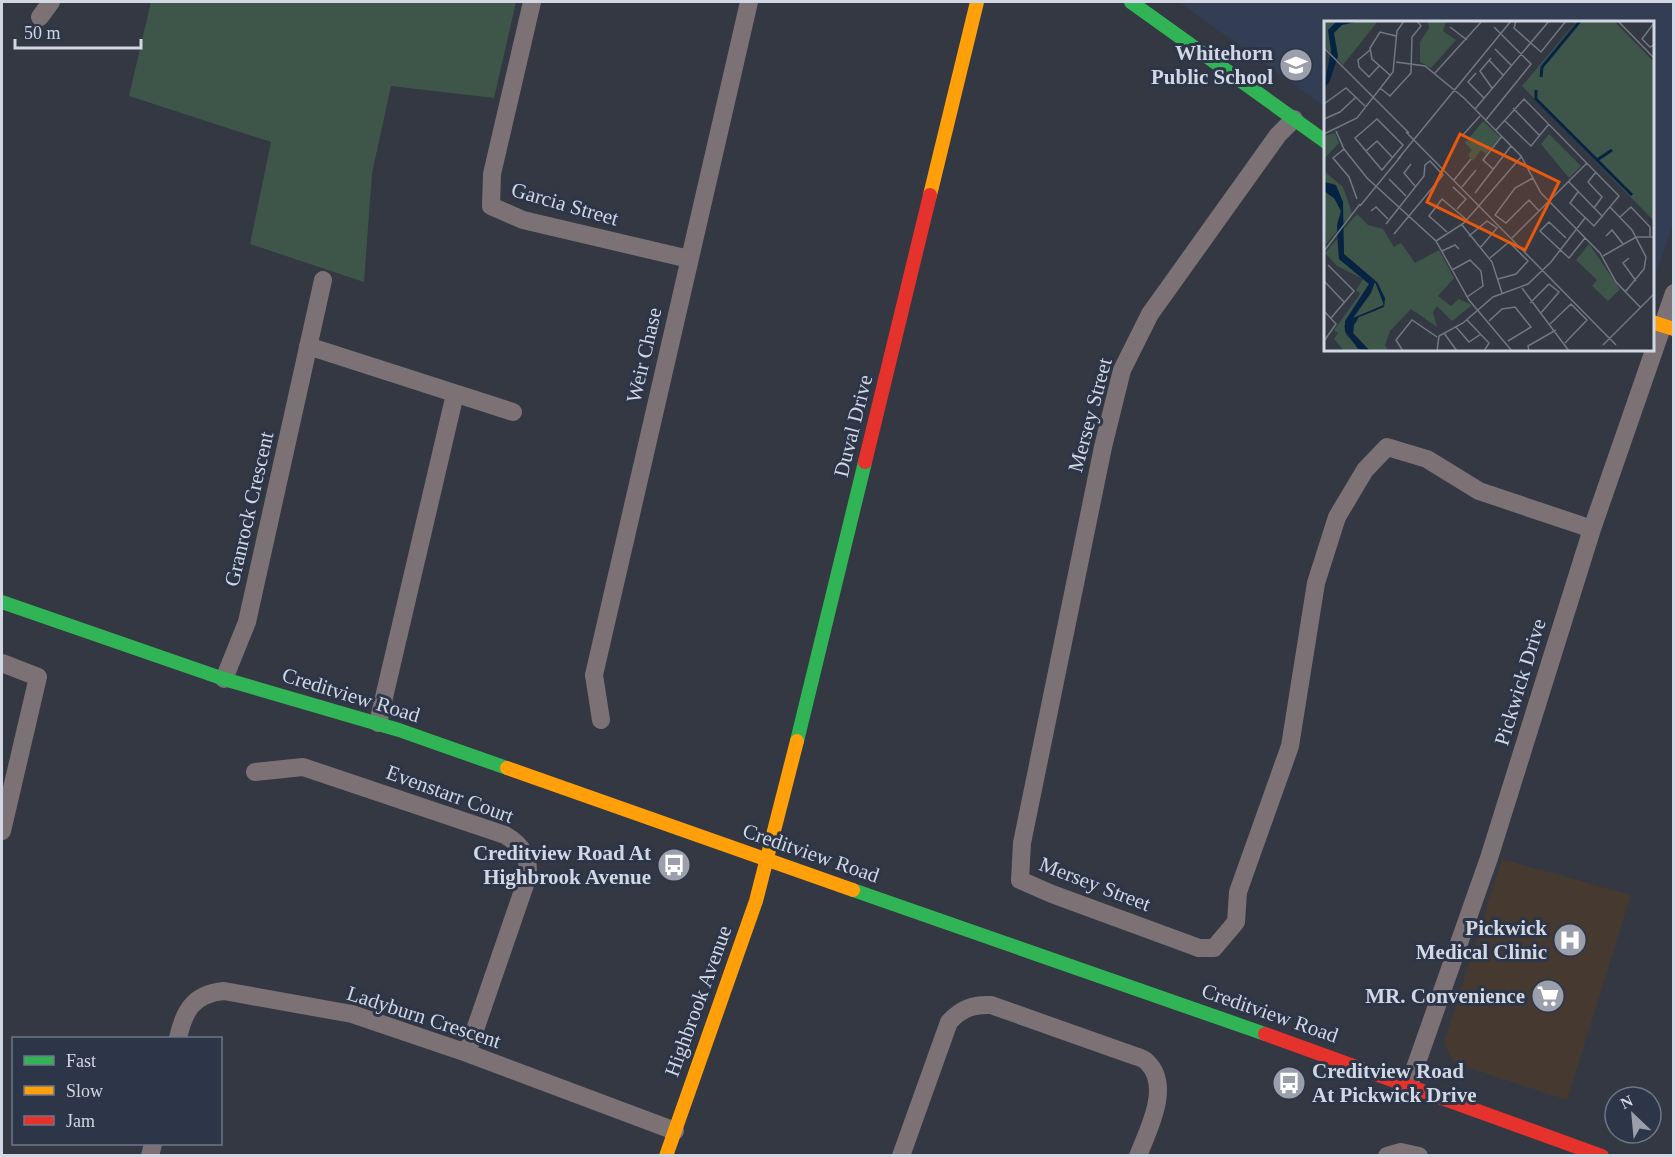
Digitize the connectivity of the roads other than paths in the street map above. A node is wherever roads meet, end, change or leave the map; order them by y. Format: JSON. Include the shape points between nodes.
{"nodes":[{"id":1,"x":51,"y":2,"type":"edge"},
{"id":2,"x":532,"y":2,"type":"edge"},
{"id":3,"x":749,"y":2,"type":"edge"},
{"id":4,"x":977,"y":2,"type":"edge"},
{"id":5,"x":1131,"y":2,"type":"edge"},
{"id":6,"x":40,"y":17,"type":"dead end"},
{"id":7,"x":1294,"y":119,"type":"junction"},
{"id":8,"x":1324,"y":141,"type":"edge"},
{"id":9,"x":689,"y":260,"type":"junction"},
{"id":10,"x":323,"y":280,"type":"dead end"},
{"id":11,"x":1674,"y":293,"type":"edge"},
{"id":12,"x":1663,"y":326,"type":"edge"},
{"id":13,"x":308,"y":346,"type":"junction"},
{"id":14,"x":455,"y":394,"type":"junction"},
{"id":15,"x":513,"y":412,"type":"dead end"},
{"id":16,"x":1592,"y":529,"type":"junction"},
{"id":17,"x":2,"y":602,"type":"edge"},
{"id":18,"x":2,"y":663,"type":"edge"},
{"id":19,"x":224,"y":679,"type":"junction"},
{"id":20,"x":601,"y":720,"type":"dead end"},
{"id":21,"x":378,"y":723,"type":"junction"},
{"id":22,"x":255,"y":772,"type":"dead end"},
{"id":23,"x":2,"y":831,"type":"edge"},
{"id":24,"x":768,"y":860,"type":"junction"},
{"id":25,"x":178,"y":1037,"type":"edge"},
{"id":26,"x":467,"y":1053,"type":"junction"},
{"id":27,"x":1409,"y":1085,"type":"junction"},
{"id":28,"x":675,"y":1131,"type":"junction"},
{"id":29,"x":666,"y":1155,"type":"edge"},
{"id":30,"x":901,"y":1155,"type":"edge"},
{"id":31,"x":1138,"y":1155,"type":"edge"},
{"id":32,"x":1387,"y":1155,"type":"edge"},
{"id":33,"x":1419,"y":1155,"type":"edge"},
{"id":34,"x":1602,"y":1155,"type":"edge"}],
"edges":[{"from":1,"to":6,"type":"street"},
{"from":2,"to":9,"type":"street","name":"Garcia Street","via":[[492,174],[491,206],[524,220]]},
{"from":3,"to":9,"type":"street","name":"Weir Chase"},
{"from":4,"to":24,"type":"main road","name":"Duval Drive"},
{"from":5,"to":7,"type":"main road"},
{"from":7,"to":8,"type":"main road"},
{"from":7,"to":16,"type":"street","name":"Mersey Street","via":[[1278,135],[1150,314],[1122,370],[1022,843],[1020,880],[1199,948],[1214,948],[1236,922],[1238,892],[1290,746],[1316,583],[1337,517],[1365,470],[1387,447],[1427,459],[1479,491]]},
{"from":9,"to":20,"type":"street","name":"Weir Chase","via":[[594,675]]},
{"from":10,"to":13,"type":"street","name":"Granrock Crescent"},
{"from":11,"to":12,"type":"street","name":"Pickwick Drive"},
{"from":12,"to":16,"type":"street","name":"Pickwick Drive"},
{"from":13,"to":14,"type":"street"},
{"from":13,"to":19,"type":"street","name":"Granrock Crescent","via":[[246,622]]},
{"from":14,"to":15,"type":"street"},
{"from":14,"to":21,"type":"street"},
{"from":16,"to":27,"type":"street","name":"Pickwick Drive","via":[[1489,858]]},
{"from":17,"to":19,"type":"main road","name":"Creditview Road"},
{"from":18,"to":23,"type":"street","via":[[38,677]]},
{"from":19,"to":21,"type":"main road","name":"Creditview Road"},
{"from":21,"to":24,"type":"main road","name":"Creditview Road"},
{"from":22,"to":26,"type":"street","name":"Evenstarr Court","via":[[303,767],[505,835],[524,851],[528,876]]},
{"from":24,"to":27,"type":"main road","name":"Creditview Road"},
{"from":24,"to":28,"type":"main road","name":"Highbrook Avenue"},
{"from":25,"to":26,"type":"street","name":"Ladyburn Crescent","via":[[186,1010],[213,992],[224,991],[351,1014]]},
{"from":26,"to":28,"type":"street","name":"Ladyburn Crescent"},
{"from":27,"to":34,"type":"main road","name":"Creditview Road"},
{"from":28,"to":29,"type":"main road","name":"Highbrook Avenue"},
{"from":30,"to":31,"type":"street","via":[[949,1022],[979,1004],[1147,1062],[1158,1085],[1158,1102]]},
{"from":32,"to":33,"type":"street"}]}
